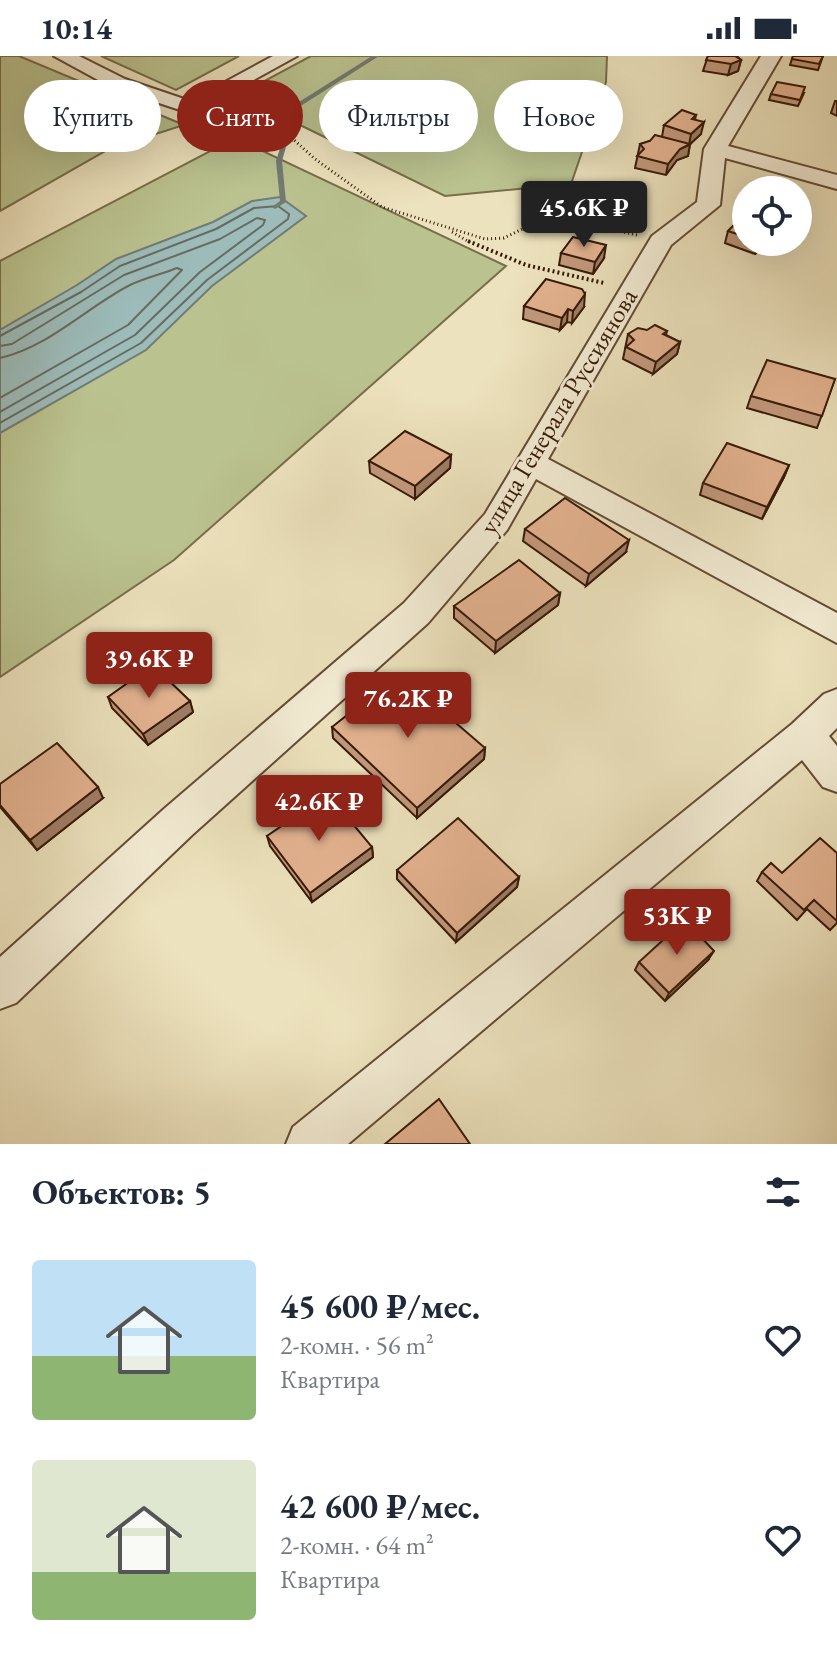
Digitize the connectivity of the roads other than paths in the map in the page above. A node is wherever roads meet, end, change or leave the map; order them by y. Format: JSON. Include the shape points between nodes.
{"nodes":[{"id":1,"x":64,"y":56,"type":"edge"},
{"id":2,"x":287,"y":56,"type":"edge"},
{"id":3,"x":771,"y":56,"type":"edge"},
{"id":4,"x":715,"y":149,"type":"junction"},
{"id":5,"x":837,"y":182,"type":"edge"},
{"id":6,"x":531,"y":463,"type":"junction"},
{"id":7,"x":837,"y":629,"type":"edge"},
{"id":8,"x":837,"y":705,"type":"edge"},
{"id":9,"x":805,"y":735,"type":"junction"},
{"id":10,"x":837,"y":775,"type":"edge"},
{"id":11,"x":0,"y":987,"type":"edge"},
{"id":12,"x":310,"y":1144,"type":"edge"}],
"edges":[{"from":1,"to":2,"type":"lane","via":[[118,83],[192,108]]},
{"from":3,"to":4,"type":"lane","name":"улица Генерала Руссиянова"},
{"from":4,"to":5,"type":"lane"},
{"from":4,"to":6,"type":"lane","name":"улица Генерала Руссиянова","via":[[708,205],[661,241]]},
{"from":6,"to":7,"type":"lane"},
{"from":6,"to":11,"type":"lane","name":"улица Генерала Руссиянова","via":[[496,522],[416,613]]},
{"from":8,"to":9,"type":"lane"},
{"from":9,"to":10,"type":"lane"},
{"from":9,"to":12,"type":"lane"}]}
